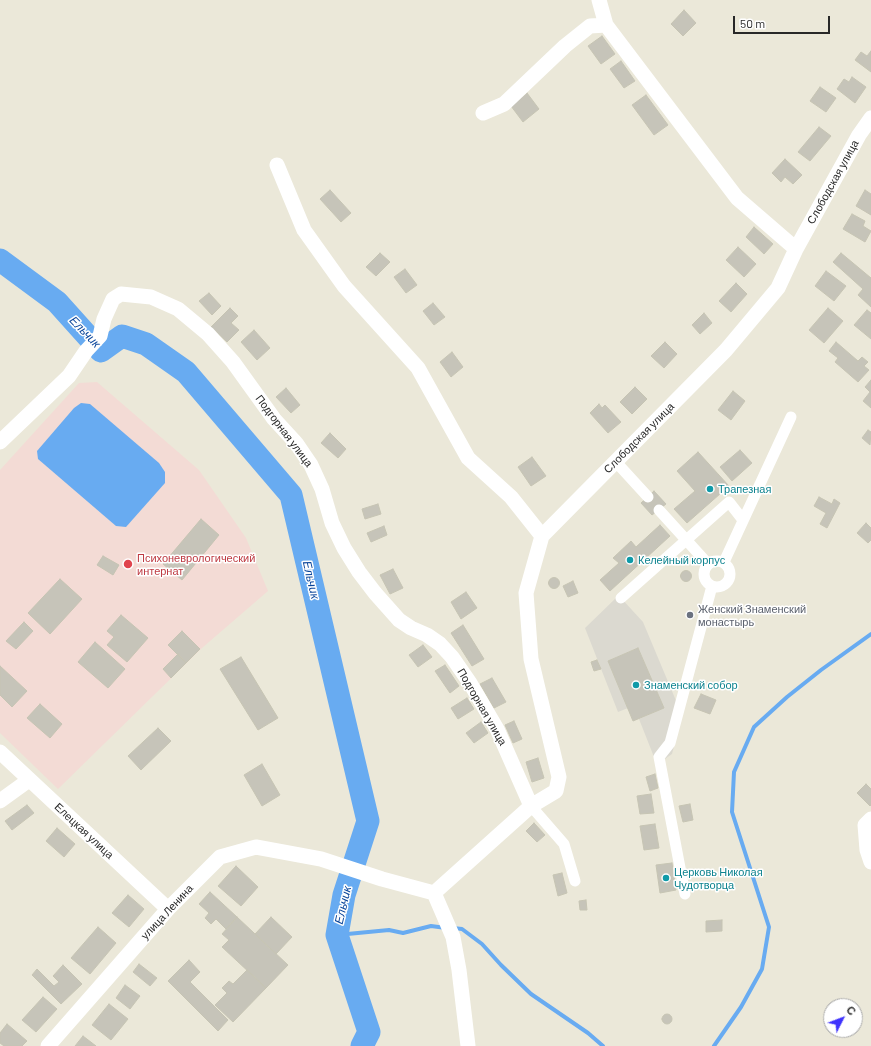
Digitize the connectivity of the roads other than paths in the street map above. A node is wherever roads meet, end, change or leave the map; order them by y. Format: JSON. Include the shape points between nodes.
{"nodes":[{"id":1,"x":599,"y":0,"type":"edge"},
{"id":2,"x":606,"y":25,"type":"junction"},
{"id":3,"x":483,"y":114,"type":"dead end"},
{"id":4,"x":871,"y":118,"type":"edge"},
{"id":5,"x":277,"y":165,"type":"dead end"},
{"id":6,"x":796,"y":249,"type":"junction"},
{"id":7,"x":791,"y":417,"type":"dead end"},
{"id":8,"x":0,"y":442,"type":"edge"},
{"id":9,"x":616,"y":462,"type":"junction"},
{"id":10,"x":648,"y":497,"type":"dead end"},
{"id":11,"x":659,"y":510,"type":"dead end"},
{"id":12,"x":743,"y":520,"type":"junction"},
{"id":13,"x":542,"y":536,"type":"junction"},
{"id":14,"x":686,"y":540,"type":"junction"},
{"id":15,"x":724,"y":562,"type":"junction"},
{"id":16,"x":708,"y":564,"type":"junction"},
{"id":17,"x":712,"y":586,"type":"junction"},
{"id":18,"x":621,"y":598,"type":"dead end"},
{"id":19,"x":0,"y":752,"type":"edge"},
{"id":20,"x":28,"y":780,"type":"junction"},
{"id":21,"x":0,"y":801,"type":"edge"},
{"id":22,"x":531,"y":806,"type":"junction"},
{"id":23,"x":871,"y":820,"type":"edge"},
{"id":24,"x":871,"y":862,"type":"edge"},
{"id":25,"x":575,"y":881,"type":"dead end"},
{"id":26,"x":434,"y":893,"type":"junction"},
{"id":27,"x":685,"y":894,"type":"dead end"},
{"id":28,"x":168,"y":910,"type":"junction"},
{"id":29,"x":48,"y":1046,"type":"edge"},
{"id":30,"x":468,"y":1046,"type":"edge"}],
"edges":[{"from":1,"to":2,"type":"street"},
{"from":2,"to":3,"type":"street","via":[[590,26],[504,104]]},
{"from":2,"to":6,"type":"street","via":[[737,198]]},
{"from":4,"to":6,"type":"street","name":"Слободская улица"},
{"from":5,"to":13,"type":"street","via":[[304,230],[340,280],[418,368],[468,458],[511,497]]},
{"from":6,"to":9,"type":"street","name":"Слободская улица","via":[[778,288],[726,350]]},
{"from":7,"to":12,"type":"street"},
{"from":8,"to":22,"type":"street","name":"Подгорная улица","via":[[69,376],[100,336],[113,299],[121,294],[151,297],[178,309],[208,334],[233,362],[274,419],[296,443],[311,465],[322,489],[332,523],[344,548],[375,593],[399,620],[440,644],[452,657],[496,729]]},
{"from":9,"to":10,"type":"street"},
{"from":9,"to":13,"type":"street","name":"Слободская улица"},
{"from":11,"to":14,"type":"street"},
{"from":12,"to":14,"type":"street","via":[[729,502]]},
{"from":12,"to":15,"type":"street"},
{"from":13,"to":22,"type":"street","name":"Слободская улица","via":[[526,593],[531,659],[559,777],[556,791]]},
{"from":14,"to":16,"type":"street"},
{"from":14,"to":18,"type":"street"},
{"from":15,"to":16,"type":"street","via":[[715,560]]},
{"from":15,"to":17,"type":"street","via":[[730,572],[728,581],[721,587]]},
{"from":16,"to":17,"type":"street","via":[[704,576]]},
{"from":17,"to":27,"type":"street","via":[[670,743],[659,757]]},
{"from":19,"to":20,"type":"street","name":"Елецкая улица"},
{"from":20,"to":21,"type":"street"},
{"from":20,"to":28,"type":"street","name":"Елецкая улица"},
{"from":22,"to":25,"type":"street","via":[[564,844]]},
{"from":22,"to":26,"type":"street"},
{"from":23,"to":24,"type":"street","via":[[865,825],[867,850]]},
{"from":26,"to":28,"type":"street","name":"улица Ленина","via":[[321,859],[256,847],[220,857]]},
{"from":26,"to":30,"type":"street","via":[[453,937]]},
{"from":28,"to":29,"type":"street","name":"улица Ленина"}]}
